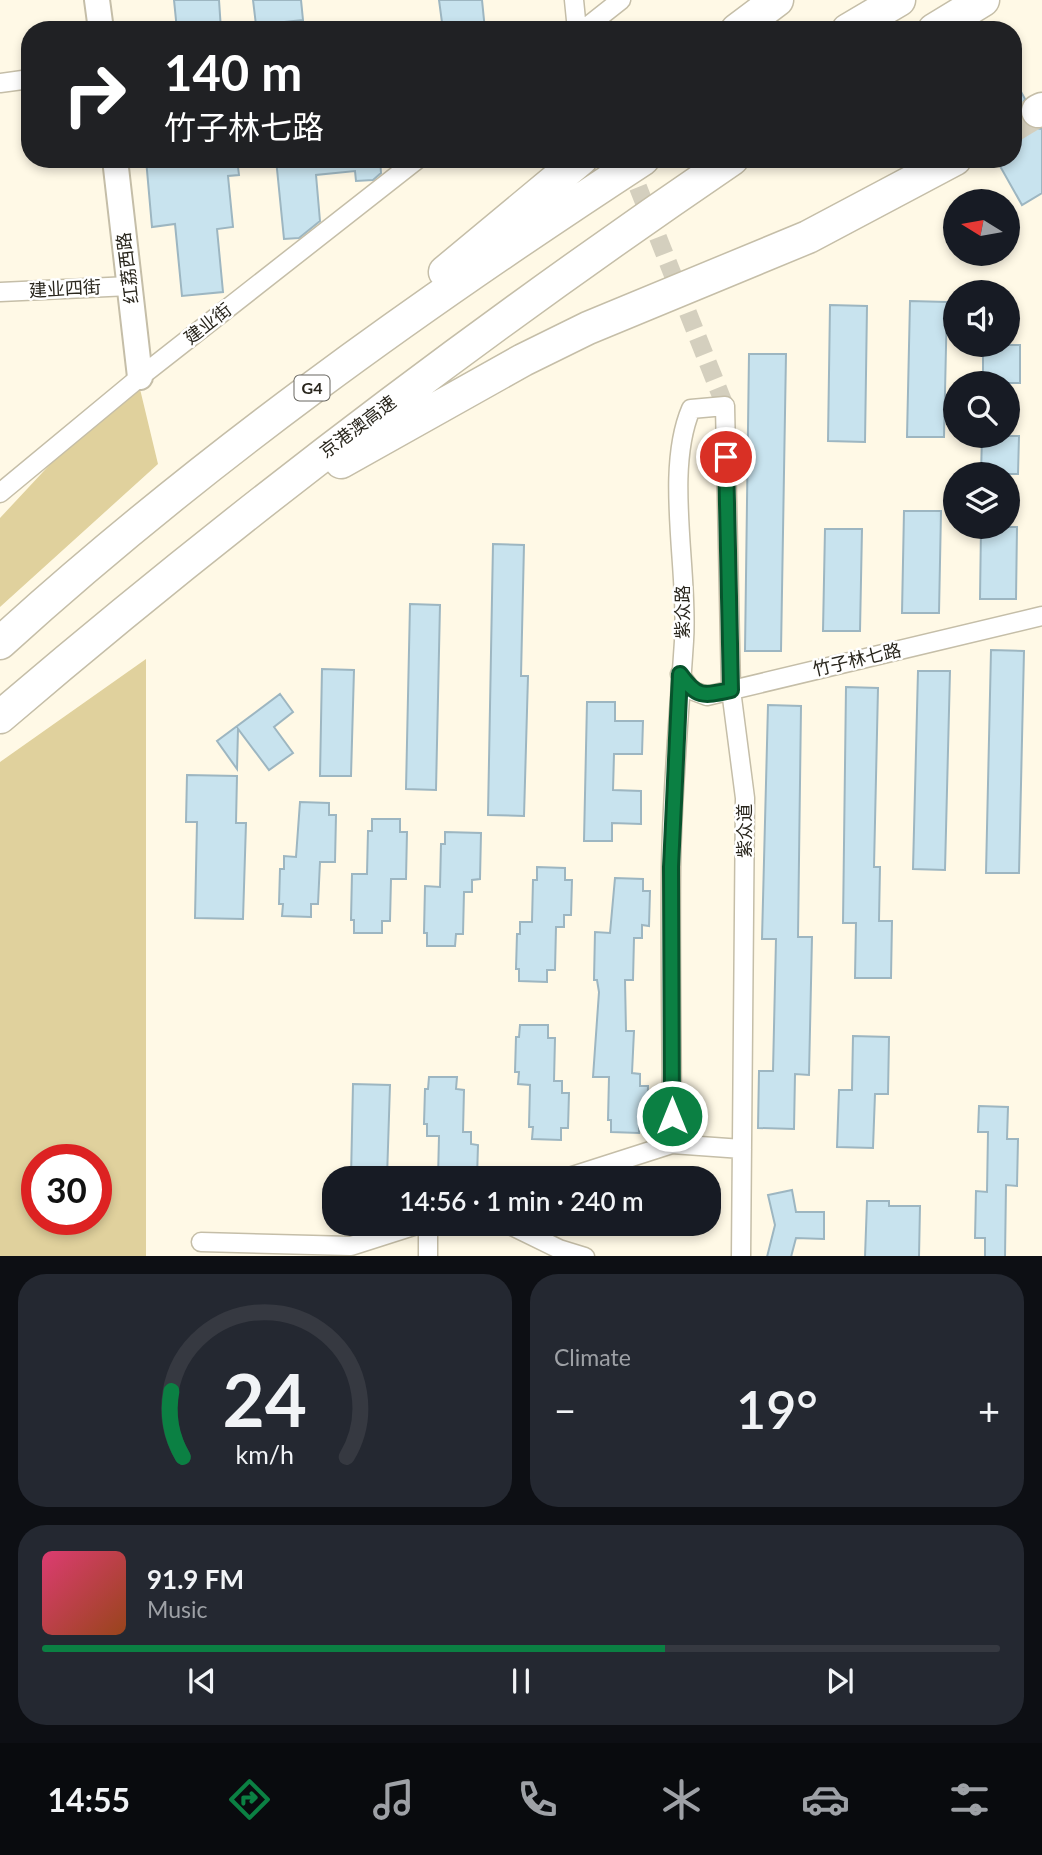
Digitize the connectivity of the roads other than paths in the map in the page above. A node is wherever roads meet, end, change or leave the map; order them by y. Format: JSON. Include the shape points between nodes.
{"nodes":[{"id":1,"x":97,"y":0,"type":"edge"},
{"id":2,"x":574,"y":0,"type":"edge"},
{"id":3,"x":621,"y":0,"type":"edge"},
{"id":4,"x":777,"y":0,"type":"edge"},
{"id":5,"x":899,"y":0,"type":"edge"},
{"id":6,"x":983,"y":0,"type":"edge"},
{"id":7,"x":99,"y":21,"type":"edge"},
{"id":8,"x":576,"y":21,"type":"edge"},
{"id":9,"x":594,"y":21,"type":"edge"},
{"id":10,"x":749,"y":21,"type":"edge"},
{"id":11,"x":863,"y":21,"type":"edge"},
{"id":12,"x":949,"y":21,"type":"edge"},
{"id":13,"x":21,"y":80,"type":"edge"},
{"id":14,"x":0,"y":83,"type":"edge"},
{"id":15,"x":116,"y":168,"type":"edge"},
{"id":16,"x":407,"y":168,"type":"edge"},
{"id":17,"x":570,"y":168,"type":"edge"},
{"id":18,"x":630,"y":168,"type":"edge"},
{"id":19,"x":719,"y":168,"type":"edge"},
{"id":20,"x":939,"y":168,"type":"edge"},
{"id":21,"x":130,"y":286,"type":"junction"},
{"id":22,"x":0,"y":292,"type":"edge"},
{"id":23,"x":140,"y":377,"type":"junction"},
{"id":24,"x":725,"y":406,"type":"joint"},
{"id":25,"x":259,"y":426,"type":"junction"},
{"id":26,"x":0,"y":492,"type":"edge"},
{"id":27,"x":211,"y":541,"type":"junction"},
{"id":28,"x":1042,"y":616,"type":"edge"},
{"id":29,"x":0,"y":643,"type":"edge"},
{"id":30,"x":680,"y":674,"type":"junction"},
{"id":31,"x":731,"y":690,"type":"junction"},
{"id":32,"x":0,"y":717,"type":"edge"},
{"id":33,"x":672,"y":1144,"type":"junction"},
{"id":34,"x":742,"y":1149,"type":"junction"},
{"id":35,"x":603,"y":1166,"type":"edge"},
{"id":36,"x":383,"y":1236,"type":"edge"},
{"id":37,"x":426,"y":1236,"type":"edge"},
{"id":38,"x":532,"y":1236,"type":"edge"},
{"id":39,"x":201,"y":1242,"type":"dead end"},
{"id":40,"x":428,"y":1256,"type":"edge"},
{"id":41,"x":585,"y":1256,"type":"edge"},
{"id":42,"x":741,"y":1256,"type":"edge"}],
"edges":[{"from":1,"to":7,"type":"main road"},
{"from":2,"to":8,"type":"street"},
{"from":3,"to":9,"type":"street"},
{"from":4,"to":10,"type":"highway"},
{"from":5,"to":11,"type":"highway"},
{"from":6,"to":12,"type":"highway"},
{"from":13,"to":14,"type":"street"},
{"from":15,"to":21,"type":"main road","name":"红荔西路"},
{"from":16,"to":23,"type":"street","name":"建业街"},
{"from":17,"to":25,"type":"highway"},
{"from":18,"to":25,"type":"highway","number":"G4"},
{"from":19,"to":27,"type":"highway","name":"京港澳高速","via":[[497,323]]},
{"from":20,"to":27,"type":"highway","via":[[808,237],[588,328],[523,360],[369,444]]},
{"from":21,"to":22,"type":"street","name":"建业四街"},
{"from":21,"to":23,"type":"main road","name":"红荔西路"},
{"from":23,"to":26,"type":"street","name":"建业街"},
{"from":24,"to":30,"type":"street","name":"紫众路","via":[[691,409],[682,429],[684,640]]},
{"from":24,"to":31,"type":"street","name":"紫众道"},
{"from":25,"to":29,"type":"highway","number":"G4"},
{"from":27,"to":32,"type":"highway","name":"京港澳高速"},
{"from":28,"to":31,"type":"street","name":"竹子林七路"},
{"from":30,"to":31,"type":"street","name":"竹子林七路","via":[[691,690],[707,696]]},
{"from":30,"to":33,"type":"street","name":"紫众路","via":[[671,867]]},
{"from":31,"to":34,"type":"street","name":"紫众道","via":[[745,798]]},
{"from":33,"to":34,"type":"street"},
{"from":33,"to":35,"type":"street"},
{"from":34,"to":42,"type":"street","name":"紫众道"},
{"from":36,"to":39,"type":"street","via":[[351,1246]]},
{"from":37,"to":40,"type":"street"},
{"from":38,"to":41,"type":"street"}]}
